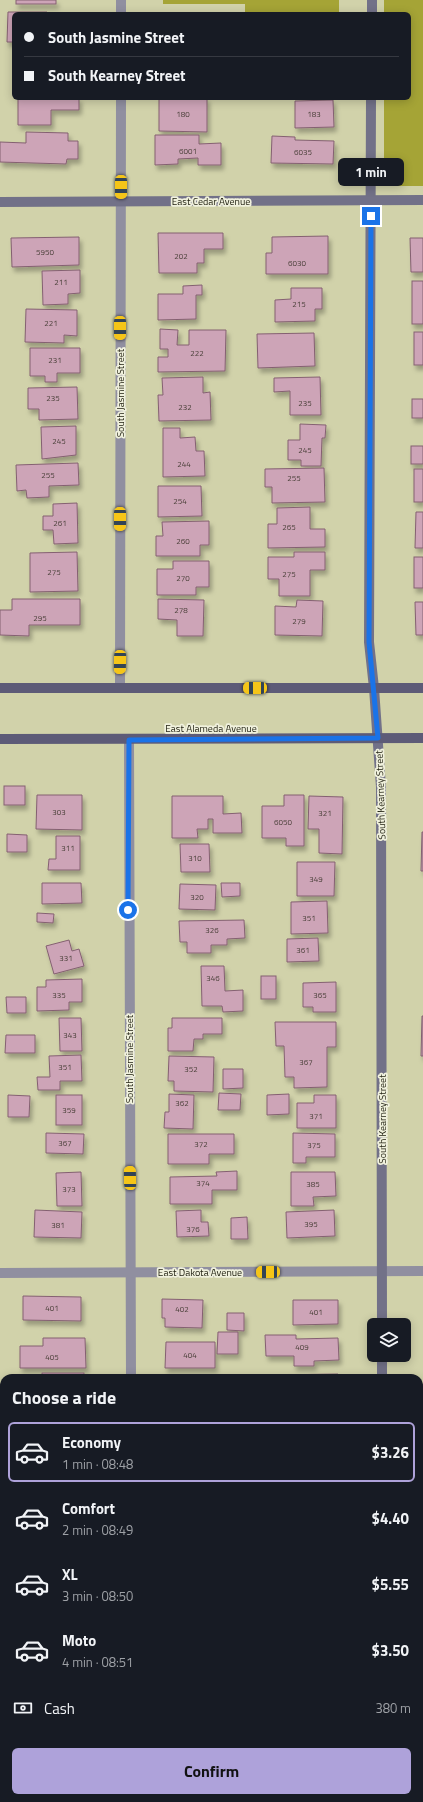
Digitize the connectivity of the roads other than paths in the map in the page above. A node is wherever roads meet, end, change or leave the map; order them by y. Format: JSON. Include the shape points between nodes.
{"nodes":[{"id":1,"x":121,"y":0,"type":"edge"},
{"id":2,"x":372,"y":0,"type":"edge"},
{"id":3,"x":121,"y":12,"type":"edge"},
{"id":4,"x":372,"y":12,"type":"edge"},
{"id":5,"x":121,"y":100,"type":"edge"},
{"id":6,"x":371,"y":100,"type":"edge"},
{"id":7,"x":371,"y":200,"type":"junction"},
{"id":8,"x":423,"y":200,"type":"edge"},
{"id":9,"x":121,"y":201,"type":"junction"},
{"id":10,"x":0,"y":202,"type":"edge"},
{"id":11,"x":0,"y":688,"type":"edge"},
{"id":12,"x":120,"y":688,"type":"junction"},
{"id":13,"x":374,"y":688,"type":"junction"},
{"id":14,"x":423,"y":688,"type":"edge"},
{"id":15,"x":378,"y":738,"type":"junction"},
{"id":16,"x":423,"y":738,"type":"edge"},
{"id":17,"x":0,"y":739,"type":"edge"},
{"id":18,"x":129,"y":740,"type":"junction"},
{"id":19,"x":382,"y":1271,"type":"junction"},
{"id":20,"x":423,"y":1271,"type":"edge"},
{"id":21,"x":131,"y":1272,"type":"junction"},
{"id":22,"x":0,"y":1273,"type":"edge"},
{"id":23,"x":382,"y":1318,"type":"edge"},
{"id":24,"x":382,"y":1362,"type":"edge"},
{"id":25,"x":131,"y":1374,"type":"edge"},
{"id":26,"x":382,"y":1374,"type":"edge"}],
"edges":[{"from":1,"to":3,"type":"street"},
{"from":2,"to":4,"type":"street"},
{"from":5,"to":9,"type":"street","name":"South Jasmine Street"},
{"from":6,"to":7,"type":"street","name":"South Kearney Street"},
{"from":7,"to":8,"type":"street","name":"East Cedar Avenue"},
{"from":7,"to":9,"type":"street","name":"East Cedar Avenue"},
{"from":7,"to":13,"type":"street","name":"South Kearney Street","via":[[369,642]]},
{"from":9,"to":10,"type":"street","name":"East Cedar Avenue"},
{"from":9,"to":12,"type":"street","name":"South Jasmine Street"},
{"from":11,"to":12,"type":"main road"},
{"from":12,"to":13,"type":"main road"},
{"from":13,"to":14,"type":"main road"},
{"from":13,"to":15,"type":"street","name":"South Kearney Street"},
{"from":15,"to":16,"type":"main road","name":"East Alameda Avenue"},
{"from":15,"to":18,"type":"main road","name":"East Alameda Avenue"},
{"from":15,"to":19,"type":"street","name":"South Kearney Street","via":[[381,795]]},
{"from":17,"to":18,"type":"main road","name":"East Alameda Avenue"},
{"from":18,"to":21,"type":"street","name":"South Jasmine Street"},
{"from":19,"to":20,"type":"street","name":"East Dakota Avenue"},
{"from":19,"to":21,"type":"street","name":"East Dakota Avenue"},
{"from":19,"to":23,"type":"street","name":"South Kearney Street"},
{"from":21,"to":22,"type":"street","name":"East Dakota Avenue"},
{"from":21,"to":25,"type":"street","name":"South Jasmine Street"},
{"from":24,"to":26,"type":"street"}]}
